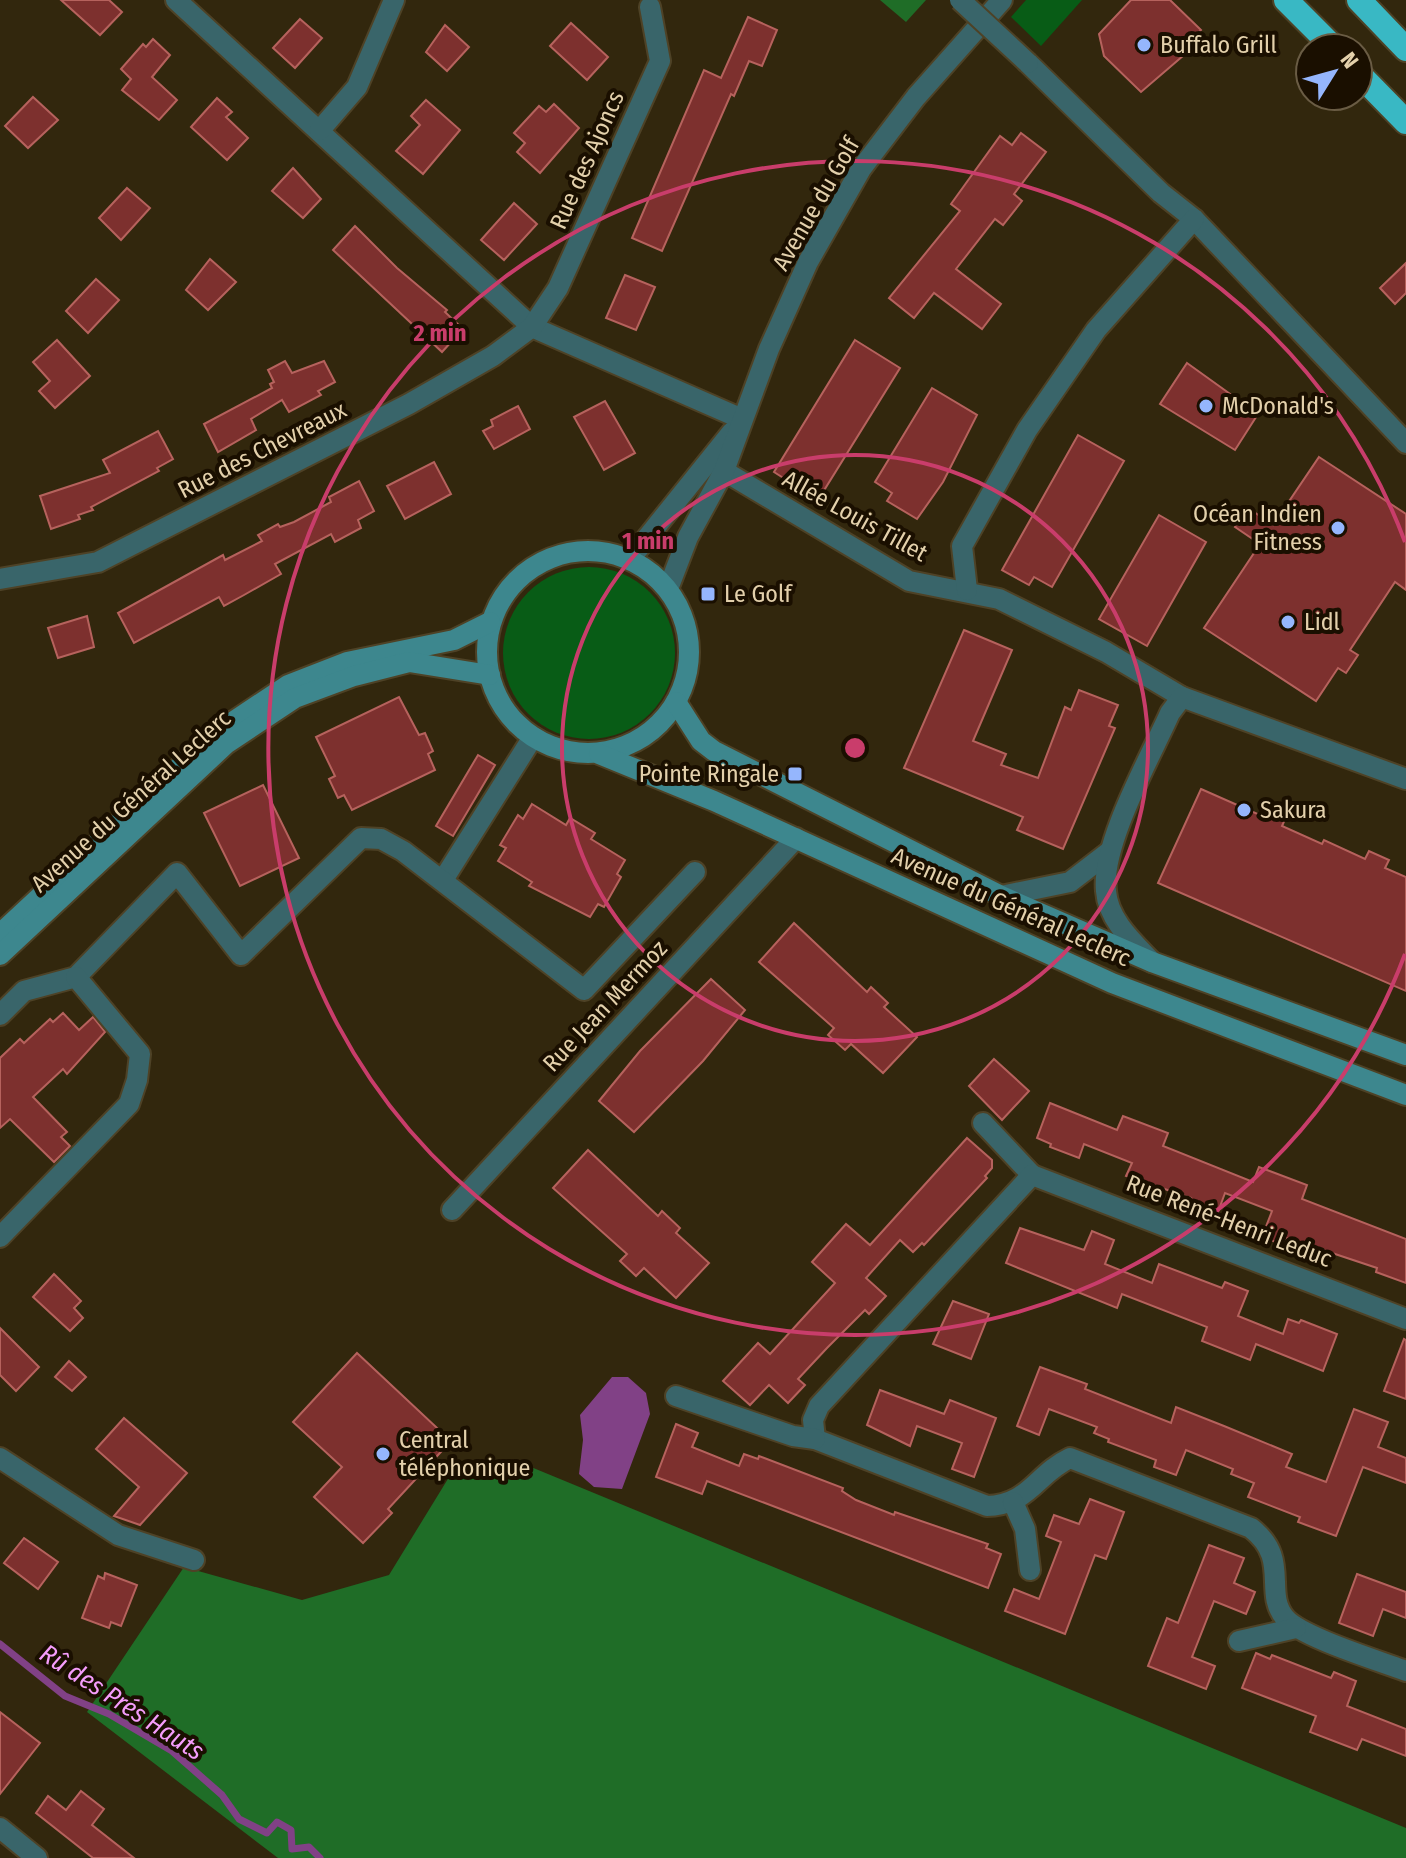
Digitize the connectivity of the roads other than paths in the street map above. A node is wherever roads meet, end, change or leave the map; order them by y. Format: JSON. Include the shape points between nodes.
{"nodes":[{"id":1,"x":176,"y":0,"type":"edge"},
{"id":2,"x":394,"y":0,"type":"edge"},
{"id":3,"x":960,"y":0,"type":"edge"},
{"id":4,"x":1002,"y":0,"type":"edge"},
{"id":5,"x":1286,"y":0,"type":"edge"},
{"id":6,"x":1359,"y":0,"type":"edge"},
{"id":7,"x":650,"y":7,"type":"dead end"},
{"id":8,"x":1318,"y":32,"type":"edge"},
{"id":9,"x":1406,"y":49,"type":"edge"},
{"id":10,"x":1374,"y":89,"type":"edge"},
{"id":11,"x":1406,"y":122,"type":"edge"},
{"id":12,"x":320,"y":130,"type":"junction"},
{"id":13,"x":1194,"y":219,"type":"junction"},
{"id":14,"x":532,"y":327,"type":"junction"},
{"id":15,"x":742,"y":419,"type":"junction"},
{"id":16,"x":1406,"y":443,"type":"edge"},
{"id":17,"x":724,"y":471,"type":"junction"},
{"id":18,"x":630,"y":559,"type":"junction"},
{"id":19,"x":0,"y":579,"type":"edge"},
{"id":20,"x":668,"y":589,"type":"junction"},
{"id":21,"x":967,"y":590,"type":"junction"},
{"id":22,"x":490,"y":622,"type":"junction"},
{"id":23,"x":490,"y":675,"type":"junction"},
{"id":24,"x":1182,"y":697,"type":"junction"},
{"id":25,"x":676,"y":702,"type":"junction"},
{"id":26,"x":533,"y":737,"type":"junction"},
{"id":27,"x":599,"y":754,"type":"junction"},
{"id":28,"x":1406,"y":779,"type":"edge"},
{"id":29,"x":796,"y":838,"type":"junction"},
{"id":30,"x":1109,"y":852,"type":"junction"},
{"id":31,"x":695,"y":872,"type":"dead end"},
{"id":32,"x":443,"y":880,"type":"junction"},
{"id":33,"x":1001,"y":896,"type":"junction"},
{"id":34,"x":0,"y":934,"type":"edge"},
{"id":35,"x":0,"y":955,"type":"edge"},
{"id":36,"x":1152,"y":962,"type":"junction"},
{"id":37,"x":76,"y":977,"type":"junction"},
{"id":38,"x":0,"y":1015,"type":"edge"},
{"id":39,"x":1406,"y":1055,"type":"edge"},
{"id":40,"x":1406,"y":1095,"type":"edge"},
{"id":41,"x":983,"y":1123,"type":"dead end"},
{"id":42,"x":1032,"y":1175,"type":"junction"},
{"id":43,"x":452,"y":1210,"type":"dead end"},
{"id":44,"x":0,"y":1237,"type":"edge"},
{"id":45,"x":1406,"y":1319,"type":"edge"},
{"id":46,"x":676,"y":1396,"type":"dead end"},
{"id":47,"x":815,"y":1439,"type":"junction"},
{"id":48,"x":0,"y":1458,"type":"edge"},
{"id":49,"x":1013,"y":1502,"type":"junction"},
{"id":50,"x":194,"y":1560,"type":"dead end"},
{"id":51,"x":1030,"y":1570,"type":"dead end"},
{"id":52,"x":1296,"y":1628,"type":"junction"},
{"id":53,"x":1239,"y":1641,"type":"dead end"},
{"id":54,"x":1406,"y":1671,"type":"edge"},
{"id":55,"x":0,"y":1828,"type":"edge"},
{"id":56,"x":37,"y":1858,"type":"edge"}],
"edges":[{"from":1,"to":12,"type":"street"},
{"from":2,"to":12,"type":"street","via":[[357,87]]},
{"from":3,"to":13,"type":"street","bridge":true},
{"from":4,"to":15,"type":"street","name":"Avenue du Golf","via":[[861,169],[808,262]]},
{"from":5,"to":8,"type":"highway"},
{"from":6,"to":9,"type":"highway"},
{"from":7,"to":14,"type":"street","name":"Rue des Ajoncs","via":[[660,61],[558,288]]},
{"from":10,"to":11,"type":"highway"},
{"from":12,"to":14,"type":"street"},
{"from":13,"to":16,"type":"street"},
{"from":13,"to":21,"type":"street","via":[[1096,330],[1027,430],[962,546]]},
{"from":14,"to":15,"type":"street"},
{"from":14,"to":19,"type":"street","name":"Rue des Chevreaux","via":[[409,404],[98,562]]},
{"from":15,"to":17,"type":"street"},
{"from":15,"to":18,"type":"street"},
{"from":17,"to":20,"type":"street","via":[[688,537]]},
{"from":17,"to":21,"type":"street","name":"Allée Louis Tillet","via":[[909,581]]},
{"from":18,"to":20,"type":"main road"},
{"from":18,"to":22,"type":"main road","via":[[597,550],[564,553],[534,565],[510,587]]},
{"from":20,"to":25,"type":"main road","via":[[687,625],[689,666]]},
{"from":21,"to":24,"type":"street","name":"Allée Louis Tillet","via":[[999,599],[1066,632]]},
{"from":22,"to":23,"type":"main road"},
{"from":22,"to":34,"type":"main road","name":"Avenue du Général Leclerc","via":[[454,640],[347,662],[288,685],[216,733]]},
{"from":23,"to":26,"type":"main road","via":[[511,717]]},
{"from":23,"to":35,"type":"main road","name":"Avenue du Général Leclerc","via":[[409,662],[295,698],[214,754]]},
{"from":24,"to":28,"type":"street","name":"Allée Louis Tillet"},
{"from":24,"to":30,"type":"street","via":[[1170,713]]},
{"from":25,"to":27,"type":"main road","via":[[634,743]]},
{"from":25,"to":33,"type":"main road","name":"Avenue du Général Leclerc","via":[[701,741],[714,751]]},
{"from":26,"to":27,"type":"main road","via":[[571,752]]},
{"from":26,"to":32,"type":"street"},
{"from":27,"to":29,"type":"main road","name":"Avenue du Général Leclerc"},
{"from":29,"to":40,"type":"main road","name":"Avenue du Général Leclerc","via":[[1112,983]]},
{"from":29,"to":43,"type":"street","name":"Rue Jean Mermoz"},
{"from":30,"to":33,"type":"street","via":[[1070,882]]},
{"from":30,"to":36,"type":"street","via":[[1105,893],[1120,928]]},
{"from":31,"to":32,"type":"street","via":[[584,990]]},
{"from":32,"to":37,"type":"street","via":[[381,839],[361,838],[241,955],[177,873]]},
{"from":33,"to":36,"type":"main road","name":"Avenue du Général Leclerc"},
{"from":36,"to":39,"type":"main road","name":"Avenue du Général Leclerc"},
{"from":37,"to":38,"type":"street","via":[[24,991]]},
{"from":37,"to":44,"type":"street","via":[[140,1054],[137,1080],[129,1104]]},
{"from":41,"to":42,"type":"street","name":"Rue René-Henri Leduc"},
{"from":42,"to":45,"type":"street","name":"Rue René-Henri Leduc"},
{"from":42,"to":47,"type":"street","via":[[819,1406],[813,1420]]},
{"from":46,"to":47,"type":"street"},
{"from":47,"to":49,"type":"street","via":[[987,1506]]},
{"from":48,"to":50,"type":"street","via":[[118,1535]]},
{"from":49,"to":51,"type":"street","via":[[1025,1529]]},
{"from":49,"to":52,"type":"street","via":[[1070,1458],[1251,1528],[1272,1550],[1281,1610]]},
{"from":52,"to":53,"type":"street"},
{"from":52,"to":54,"type":"street"},
{"from":55,"to":56,"type":"street"}]}
